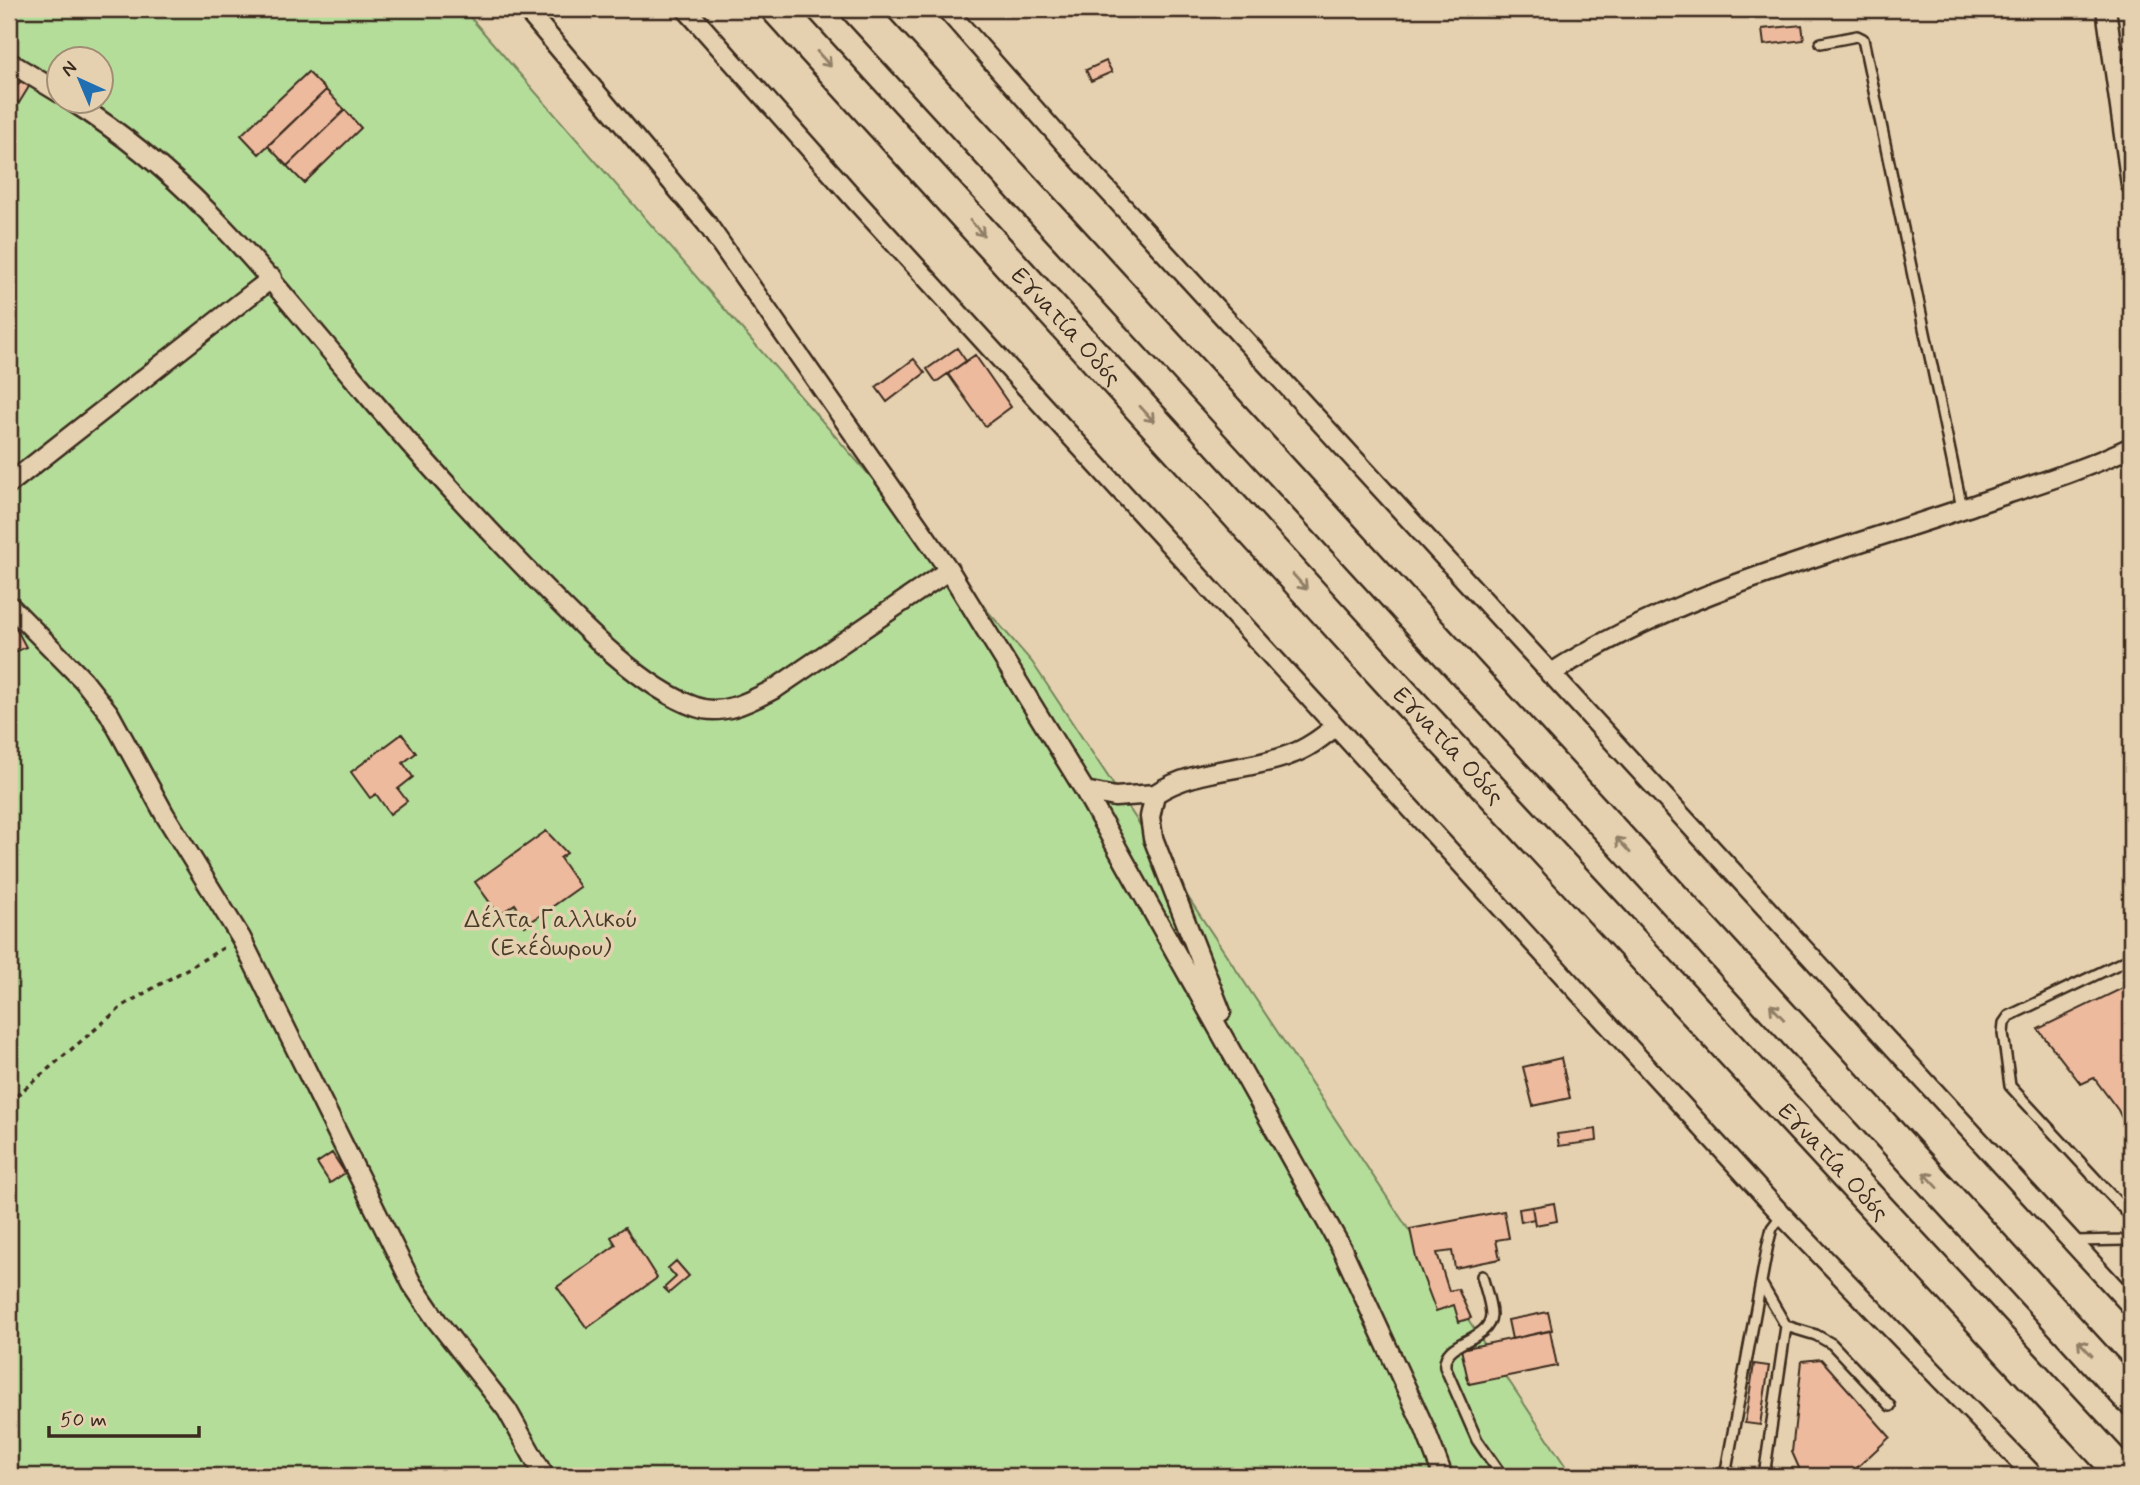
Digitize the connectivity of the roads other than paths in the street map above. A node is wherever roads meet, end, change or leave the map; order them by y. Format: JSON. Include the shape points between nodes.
{"nodes":[{"id":1,"x":526,"y":9,"type":"edge"},
{"id":2,"x":686,"y":9,"type":"edge"},
{"id":3,"x":778,"y":9,"type":"edge"},
{"id":4,"x":858,"y":9,"type":"edge"},
{"id":5,"x":946,"y":9,"type":"edge"},
{"id":6,"x":2106,"y":9,"type":"edge"},
{"id":7,"x":1821,"y":43,"type":"dead end"},
{"id":8,"x":2131,"y":51,"type":"edge"},
{"id":9,"x":2113,"y":56,"type":"junction"},
{"id":10,"x":9,"y":62,"type":"edge"},
{"id":11,"x":46,"y":84,"type":"edge"},
{"id":12,"x":94,"y":116,"type":"edge"},
{"id":13,"x":2131,"y":185,"type":"edge"},
{"id":14,"x":272,"y":278,"type":"junction"},
{"id":15,"x":2131,"y":447,"type":"edge"},
{"id":16,"x":9,"y":485,"type":"edge"},
{"id":17,"x":1962,"y":508,"type":"junction"},
{"id":18,"x":949,"y":570,"type":"junction"},
{"id":19,"x":9,"y":605,"type":"edge"},
{"id":20,"x":1549,"y":674,"type":"junction"},
{"id":21,"x":1335,"y":727,"type":"junction"},
{"id":22,"x":1085,"y":790,"type":"junction"},
{"id":23,"x":1155,"y":794,"type":"junction"},
{"id":24,"x":2131,"y":958,"type":"edge"},
{"id":25,"x":1248,"y":1078,"type":"junction"},
{"id":26,"x":1782,"y":1215,"type":"junction"},
{"id":27,"x":2131,"y":1216,"type":"edge"},
{"id":28,"x":2131,"y":1237,"type":"edge"},
{"id":29,"x":2069,"y":1241,"type":"junction"},
{"id":30,"x":1482,"y":1276,"type":"dead end"},
{"id":31,"x":1761,"y":1281,"type":"junction"},
{"id":32,"x":2131,"y":1307,"type":"edge"},
{"id":33,"x":1786,"y":1326,"type":"junction"},
{"id":34,"x":2131,"y":1398,"type":"edge"},
{"id":35,"x":1890,"y":1406,"type":"dead end"},
{"id":36,"x":544,"y":1476,"type":"edge"},
{"id":37,"x":1443,"y":1476,"type":"edge"},
{"id":38,"x":1502,"y":1476,"type":"edge"},
{"id":39,"x":1725,"y":1476,"type":"edge"},
{"id":40,"x":1764,"y":1476,"type":"edge"},
{"id":41,"x":2034,"y":1476,"type":"edge"},
{"id":42,"x":2125,"y":1476,"type":"edge"}],
"edges":[{"from":1,"to":18,"type":"street","via":[[707,224]]},
{"from":2,"to":21,"type":"street"},
{"from":3,"to":42,"type":"highway","name":"Εγνατία Οδός","one_way":true,"via":[[1398,690]]},
{"from":34,"to":4,"type":"highway","one_way":true},
{"from":5,"to":20,"type":"street"},
{"from":6,"to":9,"type":"street"},
{"from":7,"to":17,"type":"lane","via":[[1857,36],[1863,39]]},
{"from":8,"to":9,"type":"lane"},
{"from":9,"to":13,"type":"street"},
{"from":10,"to":11,"type":"street"},
{"from":12,"to":14,"type":"street","via":[[148,153]]},
{"from":14,"to":16,"type":"street"},
{"from":14,"to":18,"type":"street","via":[[355,380],[510,552],[596,640],[673,697],[699,708],[722,710],[745,703],[776,688]]},
{"from":15,"to":17,"type":"street","via":[[2038,485]]},
{"from":17,"to":20,"type":"street","via":[[1704,595],[1590,648]]},
{"from":18,"to":22,"type":"street"},
{"from":19,"to":36,"type":"street","via":[[109,713],[241,938],[412,1284],[507,1410]]},
{"from":20,"to":29,"type":"street"},
{"from":21,"to":23,"type":"street","via":[[1288,756],[1200,774],[1173,782]]},
{"from":21,"to":26,"type":"street"},
{"from":22,"to":23,"type":"street","via":[[1115,797]]},
{"from":22,"to":25,"type":"street"},
{"from":23,"to":25,"type":"street","via":[[1150,817],[1153,838]]},
{"from":24,"to":27,"type":"lane","via":[[2009,1016],[2003,1032],[2010,1087]]},
{"from":25,"to":37,"type":"street","via":[[1342,1250]]},
{"from":26,"to":31,"type":"lane","via":[[1772,1228]]},
{"from":26,"to":41,"type":"street"},
{"from":28,"to":29,"type":"lane"},
{"from":29,"to":32,"type":"street"},
{"from":30,"to":38,"type":"lane","via":[[1490,1321],[1444,1359],[1477,1440]]},
{"from":31,"to":33,"type":"lane"},
{"from":31,"to":39,"type":"lane"},
{"from":33,"to":35,"type":"lane","via":[[1832,1344]]},
{"from":33,"to":40,"type":"lane"}]}
